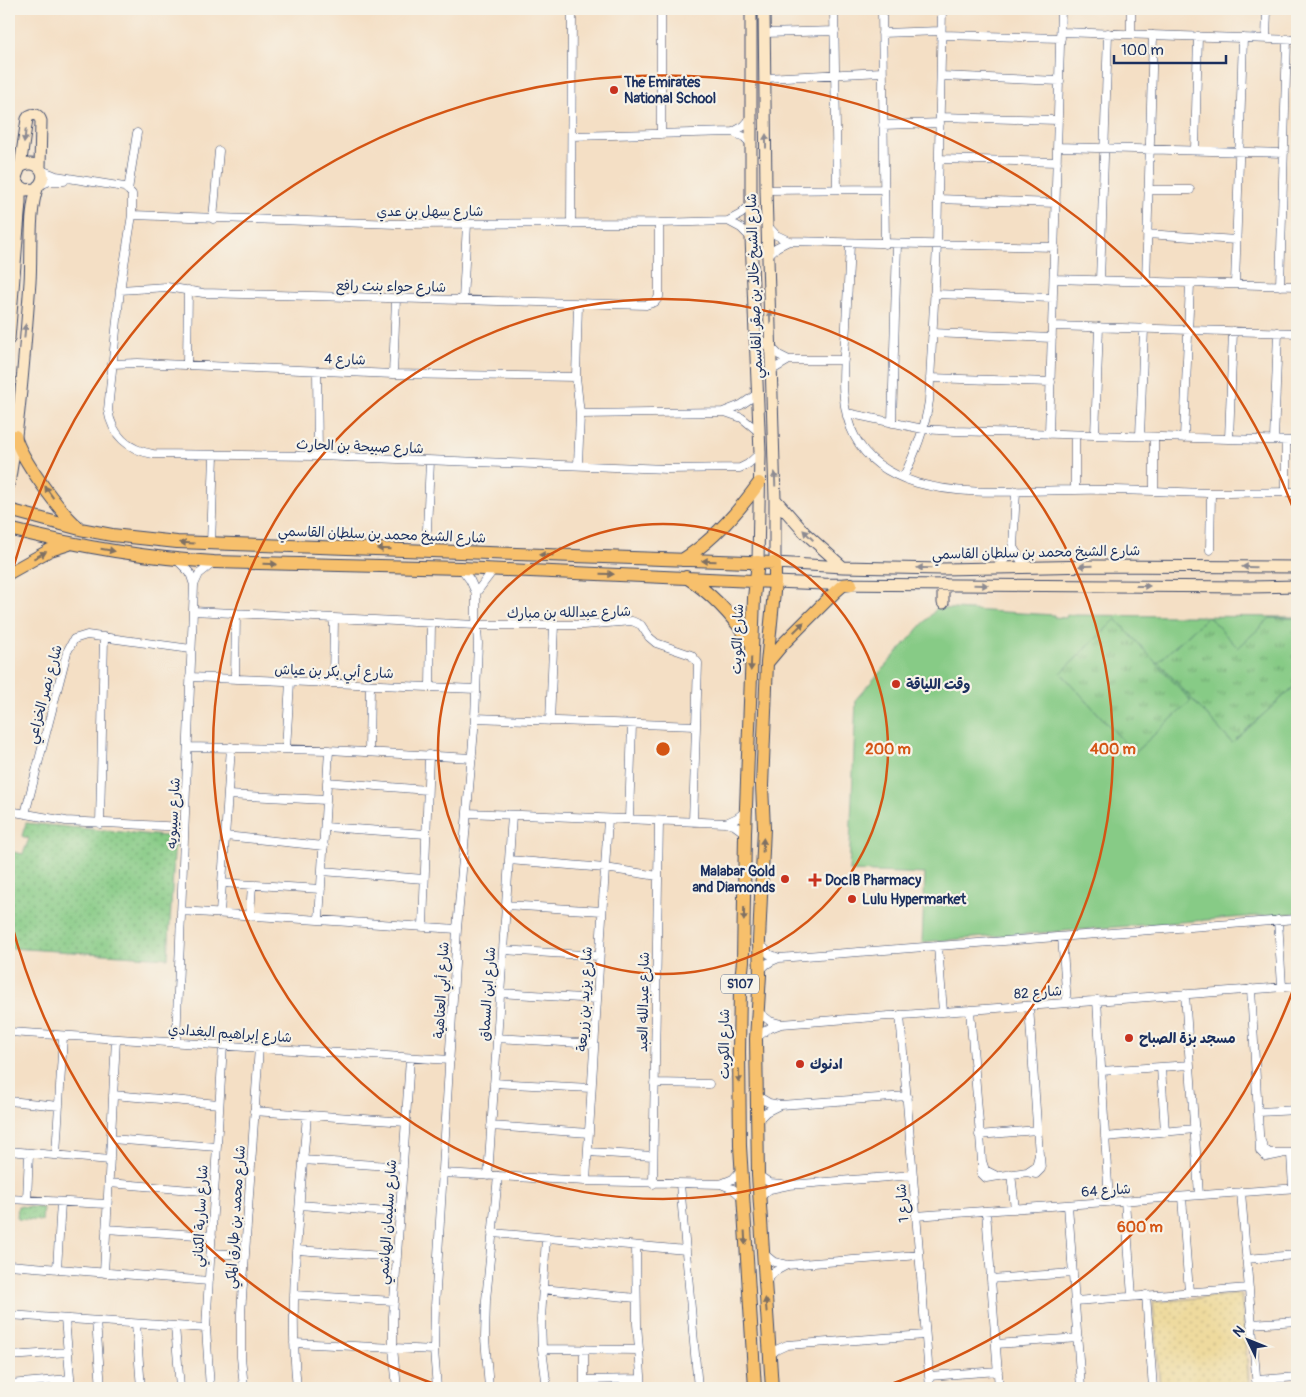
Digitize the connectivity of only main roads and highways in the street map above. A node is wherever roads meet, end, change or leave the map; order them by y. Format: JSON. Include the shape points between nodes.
{"nodes":[{"id":1,"x":751,"y":9,"type":"edge"},
{"id":2,"x":764,"y":9,"type":"edge"},
{"id":3,"x":751,"y":75,"type":"junction"},
{"id":4,"x":766,"y":97,"type":"junction"},
{"id":5,"x":20,"y":167,"type":"junction"},
{"id":6,"x":40,"y":169,"type":"junction"},
{"id":7,"x":19,"y":185,"type":"junction"},
{"id":8,"x":39,"y":186,"type":"junction"},
{"id":9,"x":12,"y":269,"type":"edge"},
{"id":10,"x":11,"y":289,"type":"edge"},
{"id":11,"x":9,"y":339,"type":"edge"},
{"id":12,"x":15,"y":436,"type":"junction"},
{"id":13,"x":759,"y":483,"type":"junction"},
{"id":14,"x":9,"y":484,"type":"edge"},
{"id":15,"x":775,"y":499,"type":"junction"},
{"id":16,"x":9,"y":510,"type":"edge"},
{"id":17,"x":80,"y":529,"type":"junction"},
{"id":18,"x":9,"y":530,"type":"edge"},
{"id":19,"x":74,"y":543,"type":"junction"},
{"id":20,"x":682,"y":560,"type":"junction"},
{"id":21,"x":758,"y":562,"type":"junction"},
{"id":22,"x":775,"y":563,"type":"junction"},
{"id":23,"x":843,"y":567,"type":"junction"},
{"id":24,"x":1297,"y":568,"type":"edge"},
{"id":25,"x":9,"y":573,"type":"edge"},
{"id":26,"x":686,"y":577,"type":"junction"},
{"id":27,"x":756,"y":580,"type":"junction"},
{"id":28,"x":774,"y":582,"type":"junction"},
{"id":29,"x":851,"y":584,"type":"junction"},
{"id":30,"x":942,"y":584,"type":"junction"},
{"id":31,"x":1297,"y":586,"type":"edge"},
{"id":32,"x":943,"y":603,"type":"dead end"},
{"id":33,"x":752,"y":644,"type":"junction"},
{"id":34,"x":767,"y":663,"type":"junction"},
{"id":35,"x":740,"y":1146,"type":"junction"},
{"id":36,"x":758,"y":1175,"type":"junction"},
{"id":37,"x":750,"y":1319,"type":"junction"},
{"id":38,"x":755,"y":1388,"type":"edge"},
{"id":39,"x":763,"y":1388,"type":"edge"},
{"id":40,"x":772,"y":1388,"type":"edge"}],
"edges":[{"from":1,"to":3,"type":"main road","name":"شارع الشيخ خالد بن صقر القاسمي"},
{"from":2,"to":4,"type":"main road","name":"شارع الشيخ خالد بن صقر القاسمي"},
{"from":3,"to":4,"type":"main road","via":[[756,99],[762,101]]},
{"from":3,"to":13,"type":"main road","name":"شارع الشيخ خالد بن صقر القاسمي","via":[[751,238]]},
{"from":15,"to":4,"type":"main road","name":"شارع الشيخ خالد بن صقر القاسمي","one_way":true,"via":[[766,224]]},
{"from":5,"to":6,"type":"main road","via":[[30,163]]},
{"from":6,"to":5,"type":"main road","one_way":true,"via":[[41,121],[35,114],[27,120]]},
{"from":5,"to":7,"type":"main road","via":[[16,178]]},
{"from":6,"to":8,"type":"main road","via":[[43,179]]},
{"from":7,"to":8,"type":"main road","via":[[26,190]]},
{"from":7,"to":9,"type":"main road"},
{"from":12,"to":8,"type":"main road","one_way":true,"via":[[30,279],[33,206]]},
{"from":9,"to":10,"type":"main road"},
{"from":10,"to":11,"type":"main road"},
{"from":12,"to":14,"type":"main road"},
{"from":17,"to":12,"type":"main road","one_way":true,"via":[[58,505],[22,453]]},
{"from":13,"to":20,"type":"main road","via":[[705,545]]},
{"from":13,"to":21,"type":"main road","name":"شارع الشيخ خالد بن صقر القاسمي"},
{"from":15,"to":22,"type":"main road","name":"شارع الشيخ خالد بن صقر القاسمي"},
{"from":23,"to":15,"type":"main road","one_way":true},
{"from":16,"to":17,"type":"main road","name":"شارع الشيخ محمد بن سلطان القاسمي"},
{"from":20,"to":17,"type":"main road","name":"شارع الشيخ محمد بن سلطان القاسمي","one_way":true,"via":[[211,544],[145,539]]},
{"from":18,"to":19,"type":"main road"},
{"from":25,"to":19,"type":"main road","one_way":true,"via":[[50,550]]},
{"from":19,"to":26,"type":"main road","one_way":true,"via":[[176,560]]},
{"from":21,"to":20,"type":"main road","name":"شارع الشيخ محمد بن سلطان القاسمي","one_way":true},
{"from":21,"to":22,"type":"main road","name":"شارع الشيخ محمد بن سلطان القاسمي"},
{"from":21,"to":27,"type":"main road","name":"شارع الكويت"},
{"from":22,"to":23,"type":"main road","name":"شارع الشيخ محمد بن سلطان القاسمي"},
{"from":22,"to":28,"type":"main road"},
{"from":24,"to":23,"type":"main road","name":"شارع الشيخ محمد بن سلطان القاسمي","one_way":true},
{"from":26,"to":27,"type":"main road"},
{"from":26,"to":33,"type":"main road","via":[[723,608]]},
{"from":27,"to":28,"type":"main road"},
{"from":27,"to":33,"type":"main road","name":"شارع الكويت","number":"S107"},
{"from":28,"to":29,"type":"main road"},
{"from":28,"to":34,"type":"main road","number":"S107"},
{"from":29,"to":30,"type":"main road"},
{"from":34,"to":29,"type":"main road","one_way":true,"via":[[831,596],[843,585]]},
{"from":30,"to":31,"type":"main road","one_way":true},
{"from":30,"to":32,"type":"main road"},
{"from":33,"to":35,"type":"main road","name":"شارع الكويت","number":"S107","one_way":true,"via":[[739,1021]]},
{"from":36,"to":34,"type":"main road","number":"S107","one_way":true,"via":[[756,1038]]},
{"from":35,"to":36,"type":"main road","via":[[744,1142],[749,1144]]},
{"from":35,"to":37,"type":"main road","name":"شارع الكويت","number":"S107","one_way":true},
{"from":40,"to":36,"type":"main road","number":"S107","one_way":true},
{"from":37,"to":38,"type":"main road","name":"شارع الكويت","number":"S107"},
{"from":37,"to":39,"type":"main road","via":[[758,1343]]}]}
